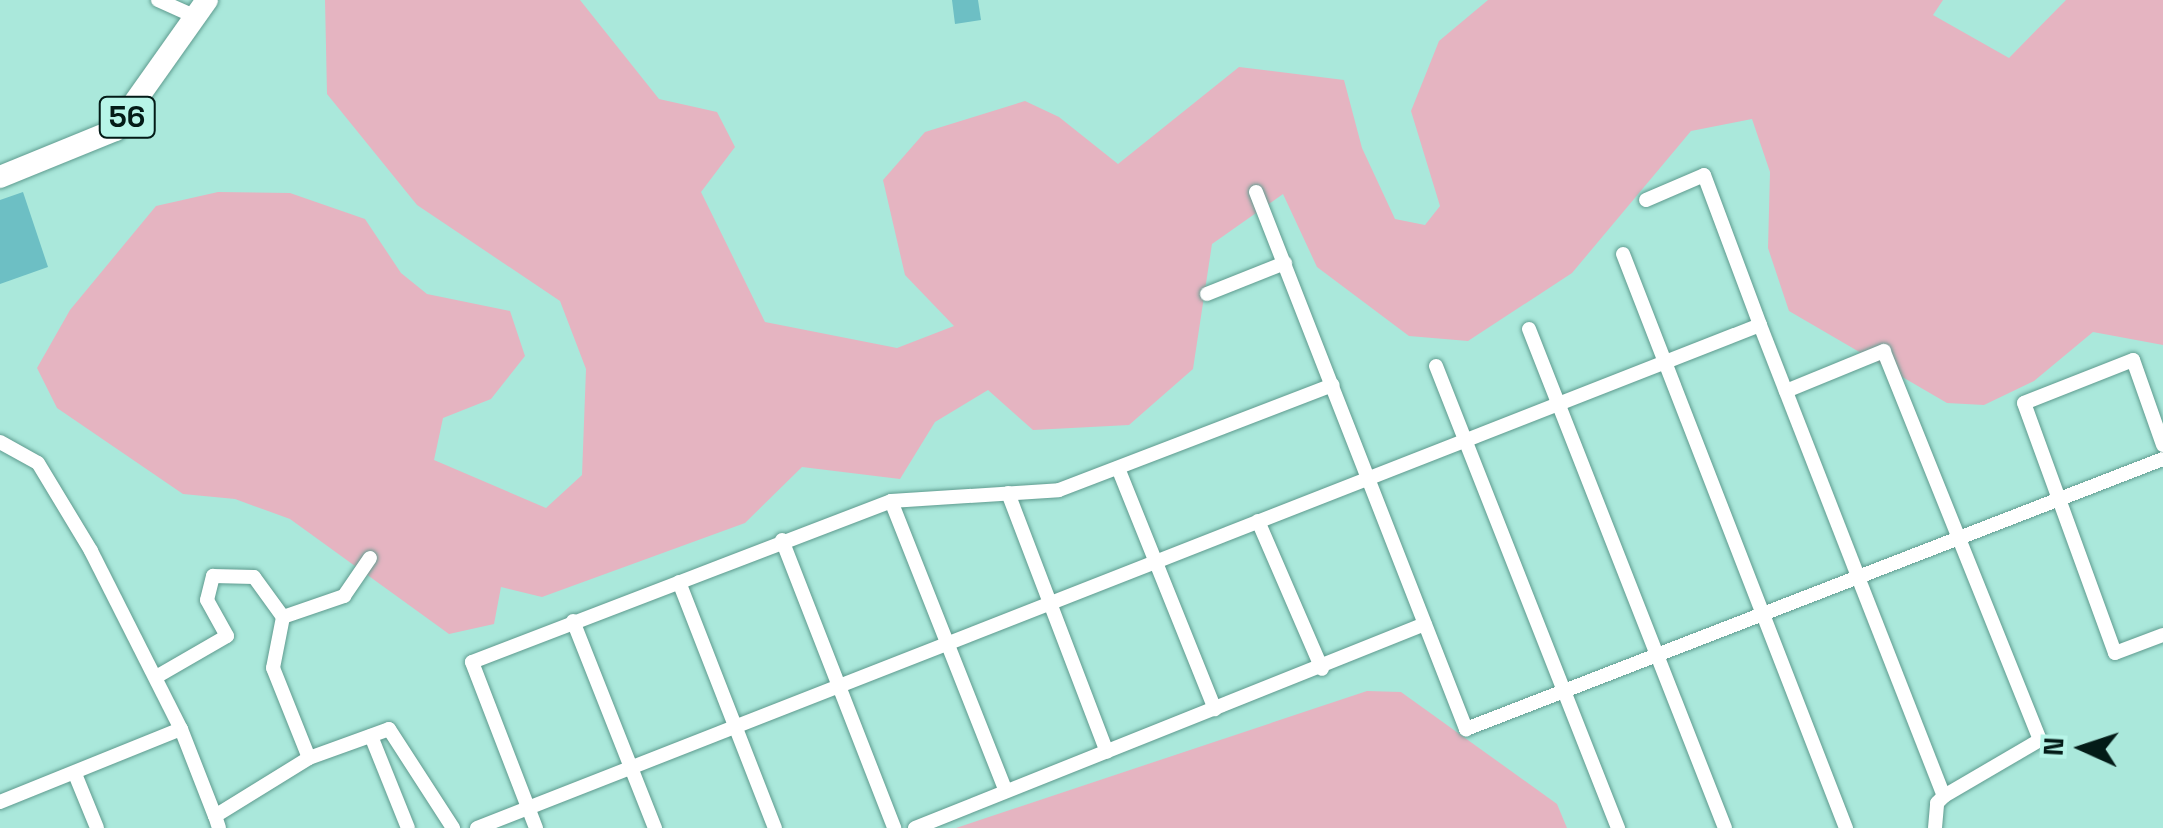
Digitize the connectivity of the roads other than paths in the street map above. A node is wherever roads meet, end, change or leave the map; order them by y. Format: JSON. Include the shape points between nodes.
{"nodes":[{"id":1,"x":158,"y":0,"type":"edge"},
{"id":2,"x":201,"y":8,"type":"edge"},
{"id":3,"x":0,"y":176,"type":"edge"},
{"id":4,"x":1256,"y":192,"type":"dead end"},
{"id":5,"x":1646,"y":200,"type":"dead end"},
{"id":6,"x":1623,"y":254,"type":"dead end"},
{"id":7,"x":1284,"y":263,"type":"junction"},
{"id":8,"x":1207,"y":294,"type":"dead end"},
{"id":9,"x":1760,"y":324,"type":"junction"},
{"id":10,"x":1530,"y":329,"type":"dead end"},
{"id":11,"x":1666,"y":362,"type":"junction"},
{"id":12,"x":1436,"y":366,"type":"dead end"},
{"id":13,"x":1332,"y":385,"type":"junction"},
{"id":14,"x":1786,"y":391,"type":"junction"},
{"id":15,"x":1558,"y":404,"type":"junction"},
{"id":16,"x":1465,"y":440,"type":"junction"},
{"id":17,"x":0,"y":442,"type":"edge"},
{"id":18,"x":2163,"y":445,"type":"edge"},
{"id":19,"x":2163,"y":459,"type":"edge"},
{"id":20,"x":1118,"y":468,"type":"junction"},
{"id":21,"x":1370,"y":478,"type":"junction"},
{"id":22,"x":1008,"y":493,"type":"junction"},
{"id":23,"x":2062,"y":499,"type":"junction"},
{"id":24,"x":891,"y":501,"type":"junction"},
{"id":25,"x":1258,"y":521,"type":"junction"},
{"id":26,"x":1958,"y":537,"type":"junction"},
{"id":27,"x":782,"y":540,"type":"junction"},
{"id":28,"x":370,"y":558,"type":"dead end"},
{"id":29,"x":1156,"y":561,"type":"junction"},
{"id":30,"x":1858,"y":577,"type":"junction"},
{"id":31,"x":679,"y":582,"type":"junction"},
{"id":32,"x":1050,"y":603,"type":"junction"},
{"id":33,"x":1764,"y":614,"type":"junction"},
{"id":34,"x":283,"y":618,"type":"junction"},
{"id":35,"x":573,"y":621,"type":"junction"},
{"id":36,"x":1425,"y":624,"type":"junction"},
{"id":37,"x":2163,"y":635,"type":"edge"},
{"id":38,"x":946,"y":644,"type":"junction"},
{"id":39,"x":1658,"y":653,"type":"junction"},
{"id":40,"x":1322,"y":669,"type":"junction"},
{"id":41,"x":156,"y":677,"type":"junction"},
{"id":42,"x":840,"y":686,"type":"junction"},
{"id":43,"x":1563,"y":692,"type":"junction"},
{"id":44,"x":1215,"y":710,"type":"junction"},
{"id":45,"x":736,"y":726,"type":"junction"},
{"id":46,"x":181,"y":730,"type":"junction"},
{"id":47,"x":371,"y":736,"type":"junction"},
{"id":48,"x":1107,"y":752,"type":"junction"},
{"id":49,"x":309,"y":758,"type":"junction"},
{"id":50,"x":630,"y":768,"type":"junction"},
{"id":51,"x":75,"y":774,"type":"junction"},
{"id":52,"x":1006,"y":791,"type":"junction"},
{"id":53,"x":1944,"y":796,"type":"junction"},
{"id":54,"x":0,"y":802,"type":"edge"},
{"id":55,"x":528,"y":808,"type":"junction"},
{"id":56,"x":217,"y":822,"type":"edge"},
{"id":57,"x":97,"y":828,"type":"edge"},
{"id":58,"x":408,"y":828,"type":"edge"},
{"id":59,"x":453,"y":828,"type":"edge"},
{"id":60,"x":477,"y":828,"type":"edge"},
{"id":61,"x":536,"y":828,"type":"edge"},
{"id":62,"x":654,"y":828,"type":"edge"},
{"id":63,"x":775,"y":828,"type":"edge"},
{"id":64,"x":894,"y":828,"type":"edge"},
{"id":65,"x":914,"y":828,"type":"edge"},
{"id":66,"x":1618,"y":828,"type":"edge"},
{"id":67,"x":1725,"y":828,"type":"edge"},
{"id":68,"x":1846,"y":828,"type":"edge"},
{"id":69,"x":1935,"y":828,"type":"edge"}],
"edges":[{"from":1,"to":2,"type":"street"},
{"from":2,"to":3,"type":"main road","number":"56","via":[[114,130]]},
{"from":4,"to":7,"type":"street"},
{"from":5,"to":9,"type":"street","via":[[1704,175]]},
{"from":6,"to":11,"type":"street"},
{"from":7,"to":8,"type":"street"},
{"from":7,"to":13,"type":"street"},
{"from":9,"to":11,"type":"street"},
{"from":9,"to":14,"type":"street"},
{"from":10,"to":15,"type":"street"},
{"from":11,"to":15,"type":"street"},
{"from":11,"to":33,"type":"street"},
{"from":12,"to":16,"type":"street"},
{"from":13,"to":20,"type":"street"},
{"from":13,"to":21,"type":"street"},
{"from":14,"to":26,"type":"street","via":[[1884,352]]},
{"from":14,"to":30,"type":"street"},
{"from":15,"to":16,"type":"street"},
{"from":15,"to":39,"type":"street"},
{"from":16,"to":21,"type":"street"},
{"from":16,"to":43,"type":"street"},
{"from":17,"to":41,"type":"street","via":[[38,463]]},
{"from":18,"to":23,"type":"street","via":[[2133,360],[2024,404]]},
{"from":19,"to":23,"type":"street"},
{"from":20,"to":22,"type":"street","via":[[1059,490]]},
{"from":20,"to":29,"type":"street"},
{"from":21,"to":25,"type":"street"},
{"from":21,"to":36,"type":"street"},
{"from":22,"to":24,"type":"street"},
{"from":22,"to":32,"type":"street"},
{"from":23,"to":26,"type":"street"},
{"from":23,"to":37,"type":"street","via":[[2116,653]]},
{"from":24,"to":27,"type":"street"},
{"from":24,"to":38,"type":"street"},
{"from":25,"to":29,"type":"street"},
{"from":25,"to":40,"type":"street"},
{"from":26,"to":30,"type":"street"},
{"from":26,"to":53,"type":"street","via":[[2040,740]]},
{"from":27,"to":31,"type":"street"},
{"from":27,"to":42,"type":"street"},
{"from":28,"to":34,"type":"street","via":[[344,596]]},
{"from":29,"to":32,"type":"street"},
{"from":29,"to":44,"type":"street"},
{"from":30,"to":33,"type":"street"},
{"from":30,"to":53,"type":"street"},
{"from":31,"to":35,"type":"street"},
{"from":31,"to":45,"type":"street"},
{"from":32,"to":38,"type":"street"},
{"from":32,"to":48,"type":"street"},
{"from":33,"to":39,"type":"street"},
{"from":33,"to":68,"type":"street"},
{"from":34,"to":41,"type":"street","via":[[254,577],[213,576],[206,600],[227,636]]},
{"from":34,"to":49,"type":"street","via":[[273,668]]},
{"from":35,"to":50,"type":"street"},
{"from":35,"to":55,"type":"street","via":[[472,662]]},
{"from":36,"to":40,"type":"street"},
{"from":36,"to":43,"type":"street","via":[[1466,729]]},
{"from":38,"to":42,"type":"street"},
{"from":38,"to":52,"type":"street"},
{"from":39,"to":43,"type":"street"},
{"from":39,"to":67,"type":"street"},
{"from":40,"to":44,"type":"street"},
{"from":41,"to":46,"type":"street"},
{"from":42,"to":45,"type":"street"},
{"from":42,"to":64,"type":"street"},
{"from":43,"to":66,"type":"street"},
{"from":44,"to":48,"type":"street"},
{"from":45,"to":50,"type":"street"},
{"from":45,"to":63,"type":"street"},
{"from":46,"to":51,"type":"street"},
{"from":46,"to":56,"type":"street"},
{"from":47,"to":49,"type":"street"},
{"from":47,"to":58,"type":"street"},
{"from":47,"to":59,"type":"street","via":[[389,729]]},
{"from":48,"to":52,"type":"street"},
{"from":49,"to":56,"type":"street"},
{"from":50,"to":55,"type":"street"},
{"from":50,"to":62,"type":"street"},
{"from":51,"to":54,"type":"street"},
{"from":51,"to":57,"type":"street"},
{"from":52,"to":65,"type":"street"},
{"from":53,"to":69,"type":"street"},
{"from":55,"to":60,"type":"street"},
{"from":55,"to":61,"type":"street"}]}
